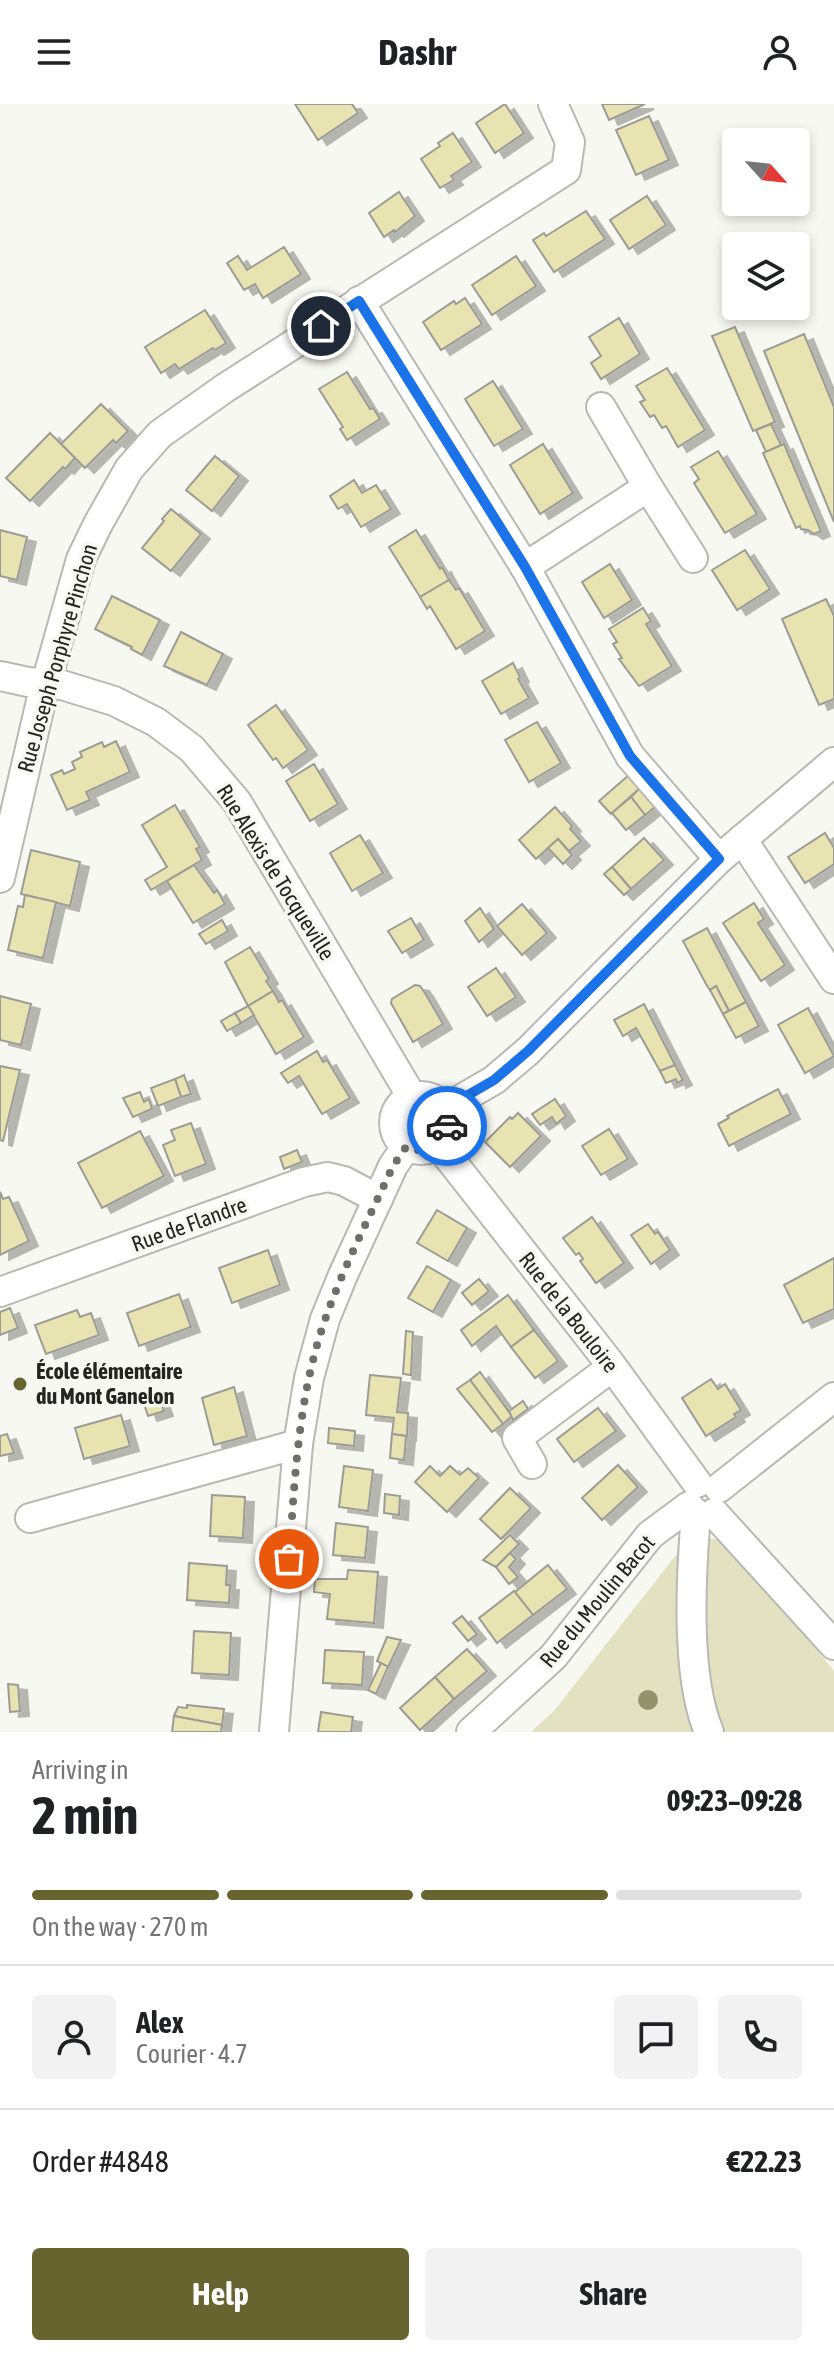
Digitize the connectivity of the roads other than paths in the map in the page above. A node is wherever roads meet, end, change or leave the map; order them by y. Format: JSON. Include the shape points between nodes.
{"nodes":[{"id":1,"x":553,"y":104,"type":"edge"},
{"id":2,"x":359,"y":301,"type":"junction"},
{"id":3,"x":601,"y":407,"type":"dead end"},
{"id":4,"x":648,"y":487,"type":"junction"},
{"id":5,"x":693,"y":558,"type":"dead end"},
{"id":6,"x":525,"y":567,"type":"junction"},
{"id":7,"x":0,"y":676,"type":"edge"},
{"id":8,"x":45,"y":684,"type":"junction"},
{"id":9,"x":834,"y":762,"type":"edge"},
{"id":10,"x":742,"y":839,"type":"junction"},
{"id":11,"x":719,"y":859,"type":"junction"},
{"id":12,"x":0,"y":878,"type":"edge"},
{"id":13,"x":834,"y":979,"type":"edge"},
{"id":14,"x":412,"y":1097,"type":"junction"},
{"id":15,"x":444,"y":1109,"type":"junction"},
{"id":16,"x":438,"y":1144,"type":"junction"},
{"id":17,"x":406,"y":1147,"type":"junction"},
{"id":18,"x":378,"y":1199,"type":"junction"},
{"id":19,"x":0,"y":1292,"type":"edge"},
{"id":20,"x":612,"y":1367,"type":"junction"},
{"id":21,"x":834,"y":1397,"type":"edge"},
{"id":22,"x":298,"y":1444,"type":"junction"},
{"id":23,"x":532,"y":1464,"type":"dead end"},
{"id":24,"x":703,"y":1500,"type":"junction"},
{"id":25,"x":30,"y":1518,"type":"dead end"},
{"id":26,"x":834,"y":1645,"type":"edge"},
{"id":27,"x":274,"y":1732,"type":"edge"},
{"id":28,"x":471,"y":1732,"type":"edge"},
{"id":29,"x":709,"y":1732,"type":"edge"}],
"edges":[{"from":1,"to":2,"type":"street","name":"Rue Joseph Porphyre Pinchon","via":[[570,142],[566,170]]},
{"from":2,"to":6,"type":"street"},
{"from":2,"to":8,"type":"street","name":"Rue Joseph Porphyre Pinchon","via":[[160,434],[129,469],[81,559]]},
{"from":3,"to":4,"type":"street"},
{"from":4,"to":5,"type":"street"},
{"from":4,"to":6,"type":"street"},
{"from":6,"to":11,"type":"street","via":[[630,756]]},
{"from":7,"to":8,"type":"street","name":"Rue Alexis de Tocqueville"},
{"from":8,"to":12,"type":"street","name":"Rue Joseph Porphyre Pinchon"},
{"from":8,"to":14,"type":"street","name":"Rue Alexis de Tocqueville","via":[[114,701],[156,722],[192,749],[237,802]]},
{"from":9,"to":10,"type":"street"},
{"from":10,"to":11,"type":"street"},
{"from":10,"to":13,"type":"street"},
{"from":11,"to":15,"type":"street","via":[[528,1051],[494,1080]]},
{"from":14,"to":15,"type":"street","via":[[430,1098]]},
{"from":14,"to":17,"type":"street","via":[[394,1116],[395,1133]]},
{"from":15,"to":16,"type":"street","via":[[448,1124]]},
{"from":16,"to":17,"type":"street","via":[[423,1151]]},
{"from":16,"to":20,"type":"street","name":"Rue de la Bouloire"},
{"from":17,"to":18,"type":"street"},
{"from":18,"to":19,"type":"street","name":"Rue de Flandre","via":[[328,1177],[304,1182]]},
{"from":18,"to":22,"type":"street","via":[[325,1319]]},
{"from":20,"to":23,"type":"street","via":[[517,1438]]},
{"from":20,"to":24,"type":"street","name":"Rue de la Bouloire"},
{"from":21,"to":24,"type":"street","name":"Rue du Moulin Bacot"},
{"from":22,"to":25,"type":"street"},
{"from":22,"to":27,"type":"street"},
{"from":24,"to":26,"type":"street","name":"Rue de la Bouloire"},
{"from":24,"to":28,"type":"street","name":"Rue du Moulin Bacot","via":[[650,1535],[553,1657]]},
{"from":24,"to":29,"type":"street","via":[[693,1650]]}]}
